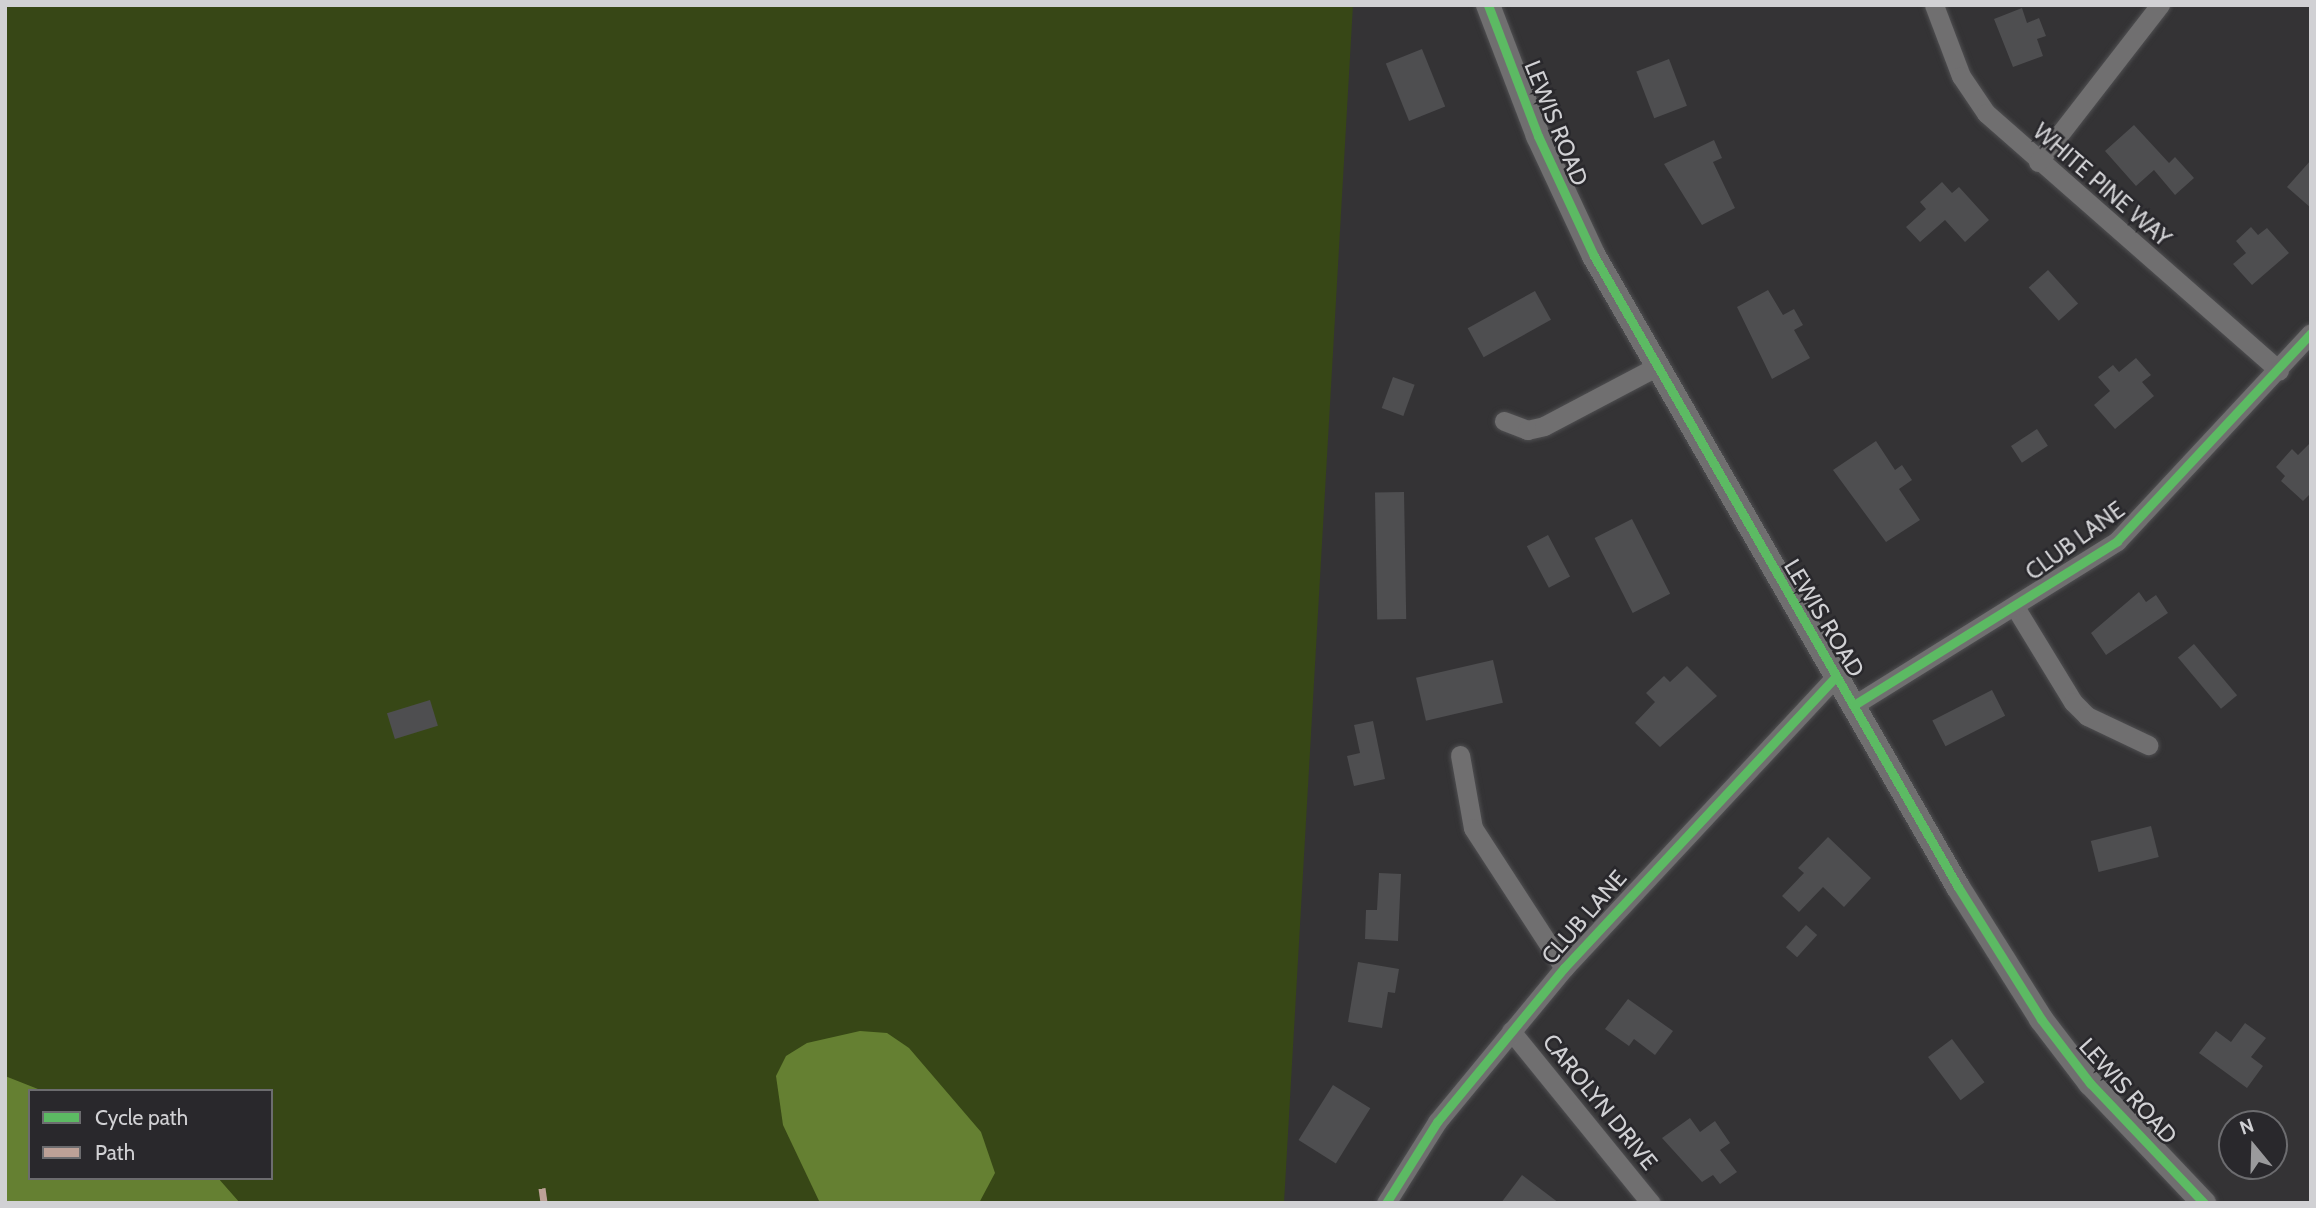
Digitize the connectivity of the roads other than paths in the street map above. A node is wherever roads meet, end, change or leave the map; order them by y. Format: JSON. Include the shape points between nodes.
{"nodes":[{"id":1,"x":1488,"y":5,"type":"edge"},
{"id":2,"x":1934,"y":5,"type":"edge"},
{"id":3,"x":2160,"y":5,"type":"edge"},
{"id":4,"x":2038,"y":162,"type":"junction"},
{"id":5,"x":2311,"y":333,"type":"edge"},
{"id":6,"x":1656,"y":367,"type":"junction"},
{"id":7,"x":2279,"y":370,"type":"junction"},
{"id":8,"x":1504,"y":421,"type":"dead end"},
{"id":9,"x":2015,"y":607,"type":"junction"},
{"id":10,"x":1836,"y":676,"type":"junction"},
{"id":11,"x":1854,"y":705,"type":"junction"},
{"id":12,"x":2148,"y":745,"type":"dead end"},
{"id":13,"x":1460,"y":755,"type":"dead end"},
{"id":14,"x":1564,"y":968,"type":"junction"},
{"id":15,"x":1511,"y":1031,"type":"junction"},
{"id":16,"x":1386,"y":1203,"type":"edge"},
{"id":17,"x":1651,"y":1203,"type":"edge"},
{"id":18,"x":2204,"y":1203,"type":"edge"}],
"edges":[{"from":1,"to":6,"type":"street","name":"LEWIS ROAD","via":[[1564,195]]},
{"from":2,"to":4,"type":"street","name":"WHITE PINE WAY","via":[[1975,98]]},
{"from":3,"to":4,"type":"street"},
{"from":4,"to":7,"type":"street","name":"WHITE PINE WAY"},
{"from":5,"to":7,"type":"street","name":"CLUB LANE"},
{"from":6,"to":8,"type":"street","via":[[1544,426],[1527,430]]},
{"from":6,"to":10,"type":"street","name":"LEWIS ROAD"},
{"from":7,"to":9,"type":"street","name":"CLUB LANE","via":[[2117,541]]},
{"from":9,"to":11,"type":"street","name":"CLUB LANE"},
{"from":9,"to":12,"type":"street","via":[[2080,709]]},
{"from":10,"to":11,"type":"street","name":"LEWIS ROAD"},
{"from":10,"to":14,"type":"street","name":"CLUB LANE"},
{"from":11,"to":18,"type":"street","name":"LEWIS ROAD","via":[[2041,1019],[2090,1083]]},
{"from":13,"to":14,"type":"street","via":[[1473,828]]},
{"from":14,"to":15,"type":"street","name":"CLUB LANE"},
{"from":15,"to":16,"type":"street","name":"CLUB LANE","via":[[1437,1122]]},
{"from":15,"to":17,"type":"street","name":"CAROLYN DRIVE"}]}
